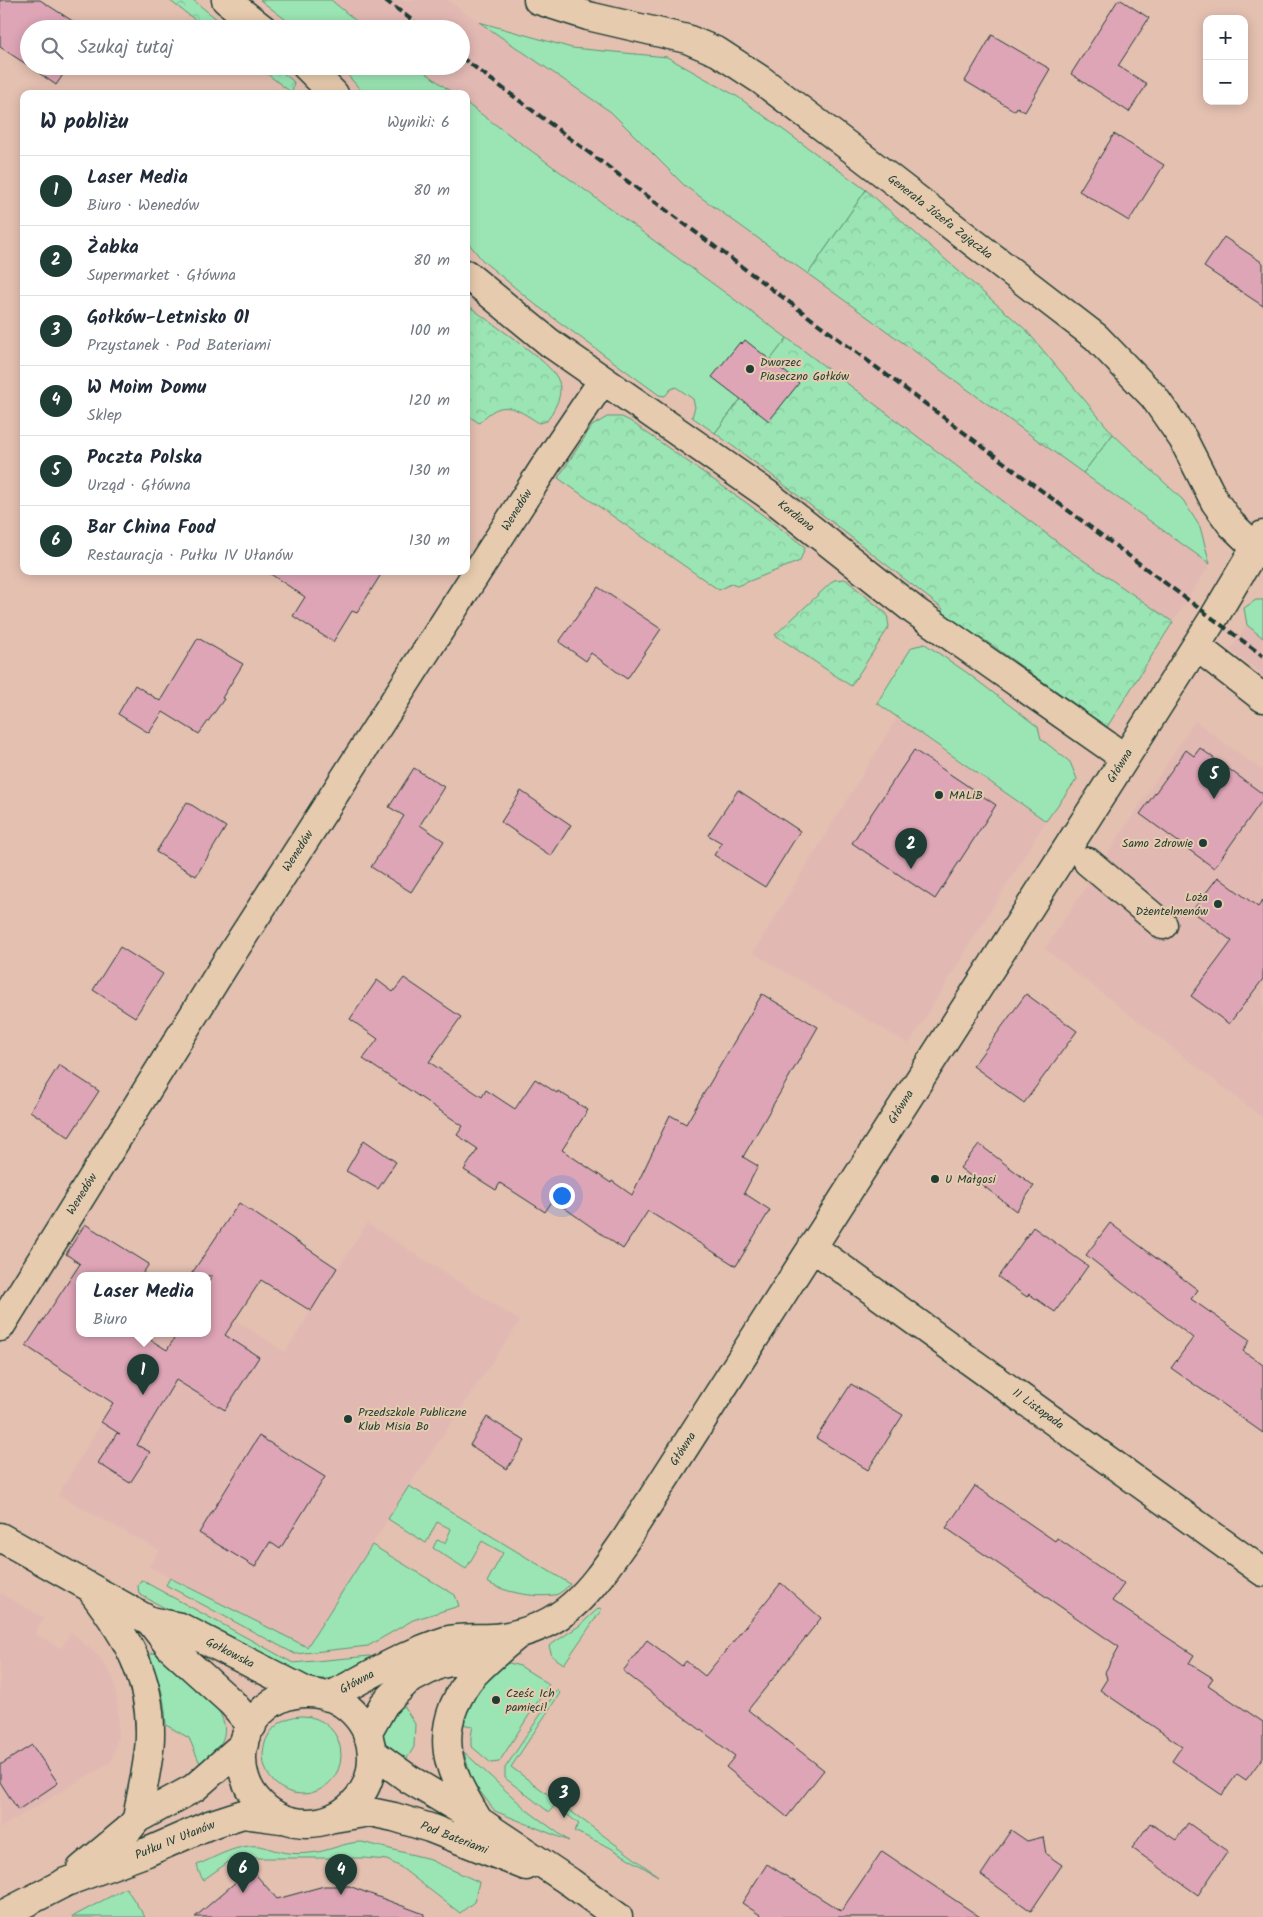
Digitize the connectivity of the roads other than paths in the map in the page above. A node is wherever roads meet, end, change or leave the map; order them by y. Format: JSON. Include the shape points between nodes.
{"nodes":[{"id":1,"x":226,"y":0,"type":"edge"},
{"id":2,"x":538,"y":0,"type":"edge"},
{"id":3,"x":252,"y":20,"type":"edge"},
{"id":4,"x":315,"y":75,"type":"edge"},
{"id":5,"x":330,"y":90,"type":"edge"},
{"id":6,"x":470,"y":277,"type":"edge"},
{"id":7,"x":602,"y":380,"type":"junction"},
{"id":8,"x":1260,"y":546,"type":"edge"},
{"id":9,"x":1196,"y":646,"type":"junction"},
{"id":10,"x":1263,"y":698,"type":"edge"},
{"id":11,"x":1125,"y":758,"type":"junction"},
{"id":12,"x":1088,"y":862,"type":"dead end"},
{"id":13,"x":1163,"y":925,"type":"dead end"},
{"id":14,"x":812,"y":1247,"type":"junction"},
{"id":15,"x":0,"y":1327,"type":"edge"},
{"id":16,"x":0,"y":1537,"type":"edge"},
{"id":17,"x":1263,"y":1572,"type":"edge"},
{"id":18,"x":87,"y":1585,"type":"junction"},
{"id":19,"x":150,"y":1621,"type":"junction"},
{"id":20,"x":510,"y":1635,"type":"junction"},
{"id":21,"x":318,"y":1695,"type":"junction"},
{"id":22,"x":248,"y":1735,"type":"junction"},
{"id":23,"x":370,"y":1743,"type":"junction"},
{"id":24,"x":334,"y":1818,"type":"junction"},
{"id":25,"x":138,"y":1819,"type":"junction"},
{"id":26,"x":288,"y":1820,"type":"junction"},
{"id":27,"x":479,"y":1821,"type":"junction"},
{"id":28,"x":66,"y":1882,"type":"junction"},
{"id":29,"x":570,"y":1882,"type":"junction"},
{"id":30,"x":0,"y":1916,"type":"edge"},
{"id":31,"x":618,"y":1917,"type":"edge"}],
"edges":[{"from":1,"to":3,"type":"street"},
{"from":2,"to":8,"type":"street","name":"Generała Józefa Zajączka","via":[[588,16],[687,39],[761,80],[809,116],[1096,337],[1163,409],[1183,438],[1215,502],[1231,524]]},
{"from":4,"to":5,"type":"street"},
{"from":6,"to":7,"type":"street","name":"Kordiana","via":[[550,343]]},
{"from":7,"to":11,"type":"street","name":"Kordiana","via":[[767,494],[915,611]]},
{"from":7,"to":15,"type":"street","name":"Wenedów","via":[[229,958]]},
{"from":8,"to":9,"type":"street","name":"Główna"},
{"from":9,"to":10,"type":"street"},
{"from":9,"to":11,"type":"street","name":"Główna"},
{"from":11,"to":14,"type":"street","name":"Główna"},
{"from":12,"to":13,"type":"street"},
{"from":14,"to":17,"type":"street","name":"11 Listopada"},
{"from":14,"to":20,"type":"street","name":"Główna","via":[[593,1586],[554,1620],[527,1632]]},
{"from":16,"to":18,"type":"street","name":"Gołkowska"},
{"from":18,"to":19,"type":"street","name":"Gołkowska"},
{"from":18,"to":25,"type":"street","via":[[132,1651],[148,1699],[150,1737]]},
{"from":19,"to":21,"type":"street","name":"Gołkowska","via":[[180,1627]]},
{"from":19,"to":22,"type":"street","name":"Gołkowska","via":[[170,1647],[232,1703]]},
{"from":20,"to":21,"type":"street","name":"Główna","via":[[447,1640]]},
{"from":20,"to":23,"type":"street","name":"Główna","via":[[463,1659],[438,1665],[407,1681],[384,1704]]},
{"from":20,"to":27,"type":"street","via":[[472,1675],[448,1721],[447,1751],[456,1782]]},
{"from":21,"to":22,"type":"street","via":[[277,1700],[263,1708]]},
{"from":21,"to":23,"type":"street","via":[[344,1705],[357,1715]]},
{"from":22,"to":25,"type":"street","name":"Pułku IV Ułanów","via":[[194,1788]]},
{"from":22,"to":26,"type":"street","via":[[243,1771],[249,1789],[271,1813]]},
{"from":23,"to":24,"type":"street","via":[[367,1775],[361,1790],[348,1808]]},
{"from":23,"to":27,"type":"street","name":"Pod Bateriami","via":[[409,1779]]},
{"from":24,"to":26,"type":"street","via":[[317,1824]]},
{"from":24,"to":29,"type":"street","name":"Pod Bateriami","via":[[370,1812],[394,1817]]},
{"from":25,"to":28,"type":"street","name":"Pułku IV Ułanów"},
{"from":26,"to":28,"type":"street","name":"Pułku IV Ułanów","via":[[243,1814],[209,1824]]},
{"from":27,"to":29,"type":"street","name":"Pod Bateriami"},
{"from":28,"to":30,"type":"street","name":"Pułku IV Ułanów"},
{"from":29,"to":31,"type":"street","name":"Pod Bateriami"}]}
